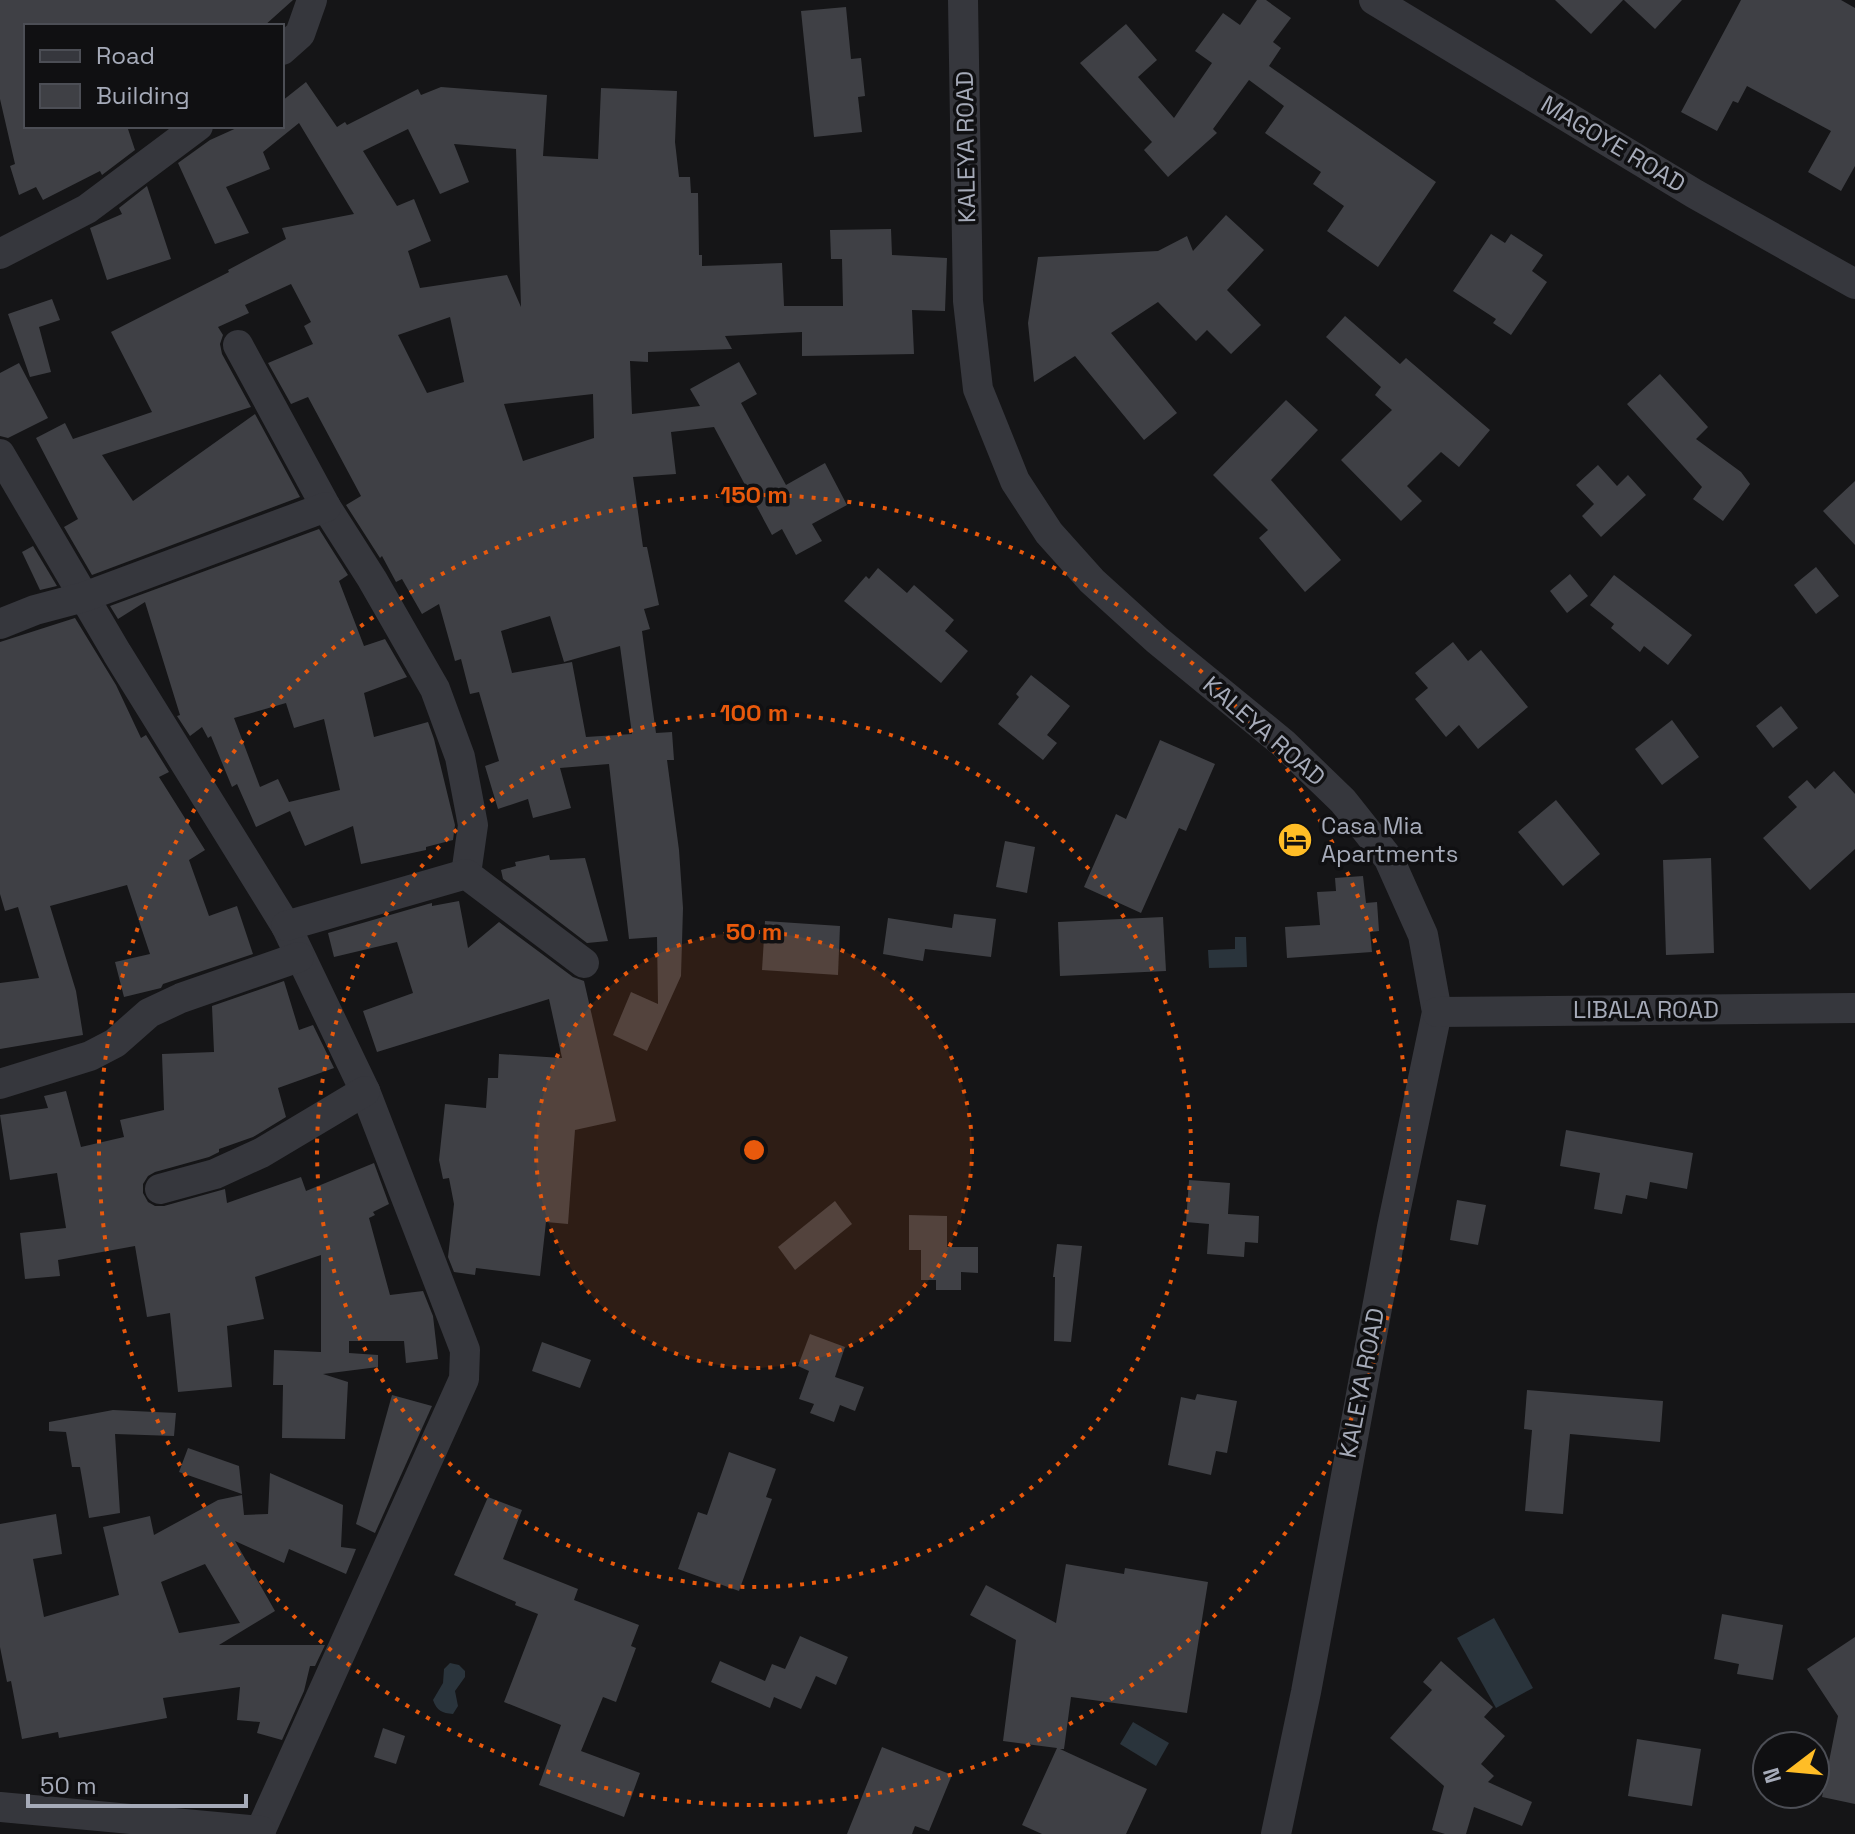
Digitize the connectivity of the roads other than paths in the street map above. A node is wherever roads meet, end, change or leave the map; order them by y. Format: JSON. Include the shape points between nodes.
{"nodes":[{"id":1,"x":312,"y":0,"type":"edge"},
{"id":2,"x":963,"y":0,"type":"edge"},
{"id":3,"x":1374,"y":0,"type":"edge"},
{"id":4,"x":284,"y":48,"type":"edge"},
{"id":5,"x":195,"y":128,"type":"edge"},
{"id":6,"x":0,"y":254,"type":"edge"},
{"id":7,"x":1855,"y":284,"type":"edge"},
{"id":8,"x":238,"y":345,"type":"dead end"},
{"id":9,"x":0,"y":454,"type":"edge"},
{"id":10,"x":326,"y":507,"type":"junction"},
{"id":11,"x":84,"y":597,"type":"junction"},
{"id":12,"x":0,"y":624,"type":"edge"},
{"id":13,"x":466,"y":874,"type":"junction"},
{"id":14,"x":286,"y":926,"type":"junction"},
{"id":15,"x":299,"y":957,"type":"junction"},
{"id":16,"x":584,"y":963,"type":"dead end"},
{"id":17,"x":1855,"y":1008,"type":"edge"},
{"id":18,"x":1437,"y":1012,"type":"junction"},
{"id":19,"x":0,"y":1084,"type":"edge"},
{"id":20,"x":365,"y":1091,"type":"junction"},
{"id":21,"x":160,"y":1189,"type":"dead end"},
{"id":22,"x":0,"y":1807,"type":"edge"},
{"id":23,"x":260,"y":1833,"type":"edge"},
{"id":24,"x":1276,"y":1834,"type":"edge"}],
"edges":[{"from":1,"to":4,"type":"street","via":[[300,34]]},
{"from":2,"to":18,"type":"street","name":"KALEYA ROAD","via":[[968,301],[974,360],[978,389],[1015,481],[1049,533],[1092,581],[1283,743],[1343,801],[1389,859],[1423,935]]},
{"from":3,"to":7,"type":"street","name":"MAGOYE ROAD"},
{"from":5,"to":6,"type":"street","via":[[87,209]]},
{"from":8,"to":10,"type":"street"},
{"from":9,"to":11,"type":"street"},
{"from":10,"to":11,"type":"street"},
{"from":10,"to":13,"type":"street","via":[[435,689],[460,757],[473,825]]},
{"from":11,"to":12,"type":"street"},
{"from":11,"to":14,"type":"street"},
{"from":13,"to":14,"type":"street"},
{"from":13,"to":16,"type":"street"},
{"from":14,"to":15,"type":"street"},
{"from":15,"to":19,"type":"street","via":[[149,1013],[115,1043],[90,1056]]},
{"from":15,"to":20,"type":"street"},
{"from":17,"to":18,"type":"street","name":"LIBALA ROAD"},
{"from":18,"to":24,"type":"street","name":"KALEYA ROAD"},
{"from":20,"to":21,"type":"street","via":[[261,1153],[215,1174]]},
{"from":20,"to":23,"type":"street","via":[[465,1350],[464,1379]]},
{"from":22,"to":23,"type":"street"}]}
